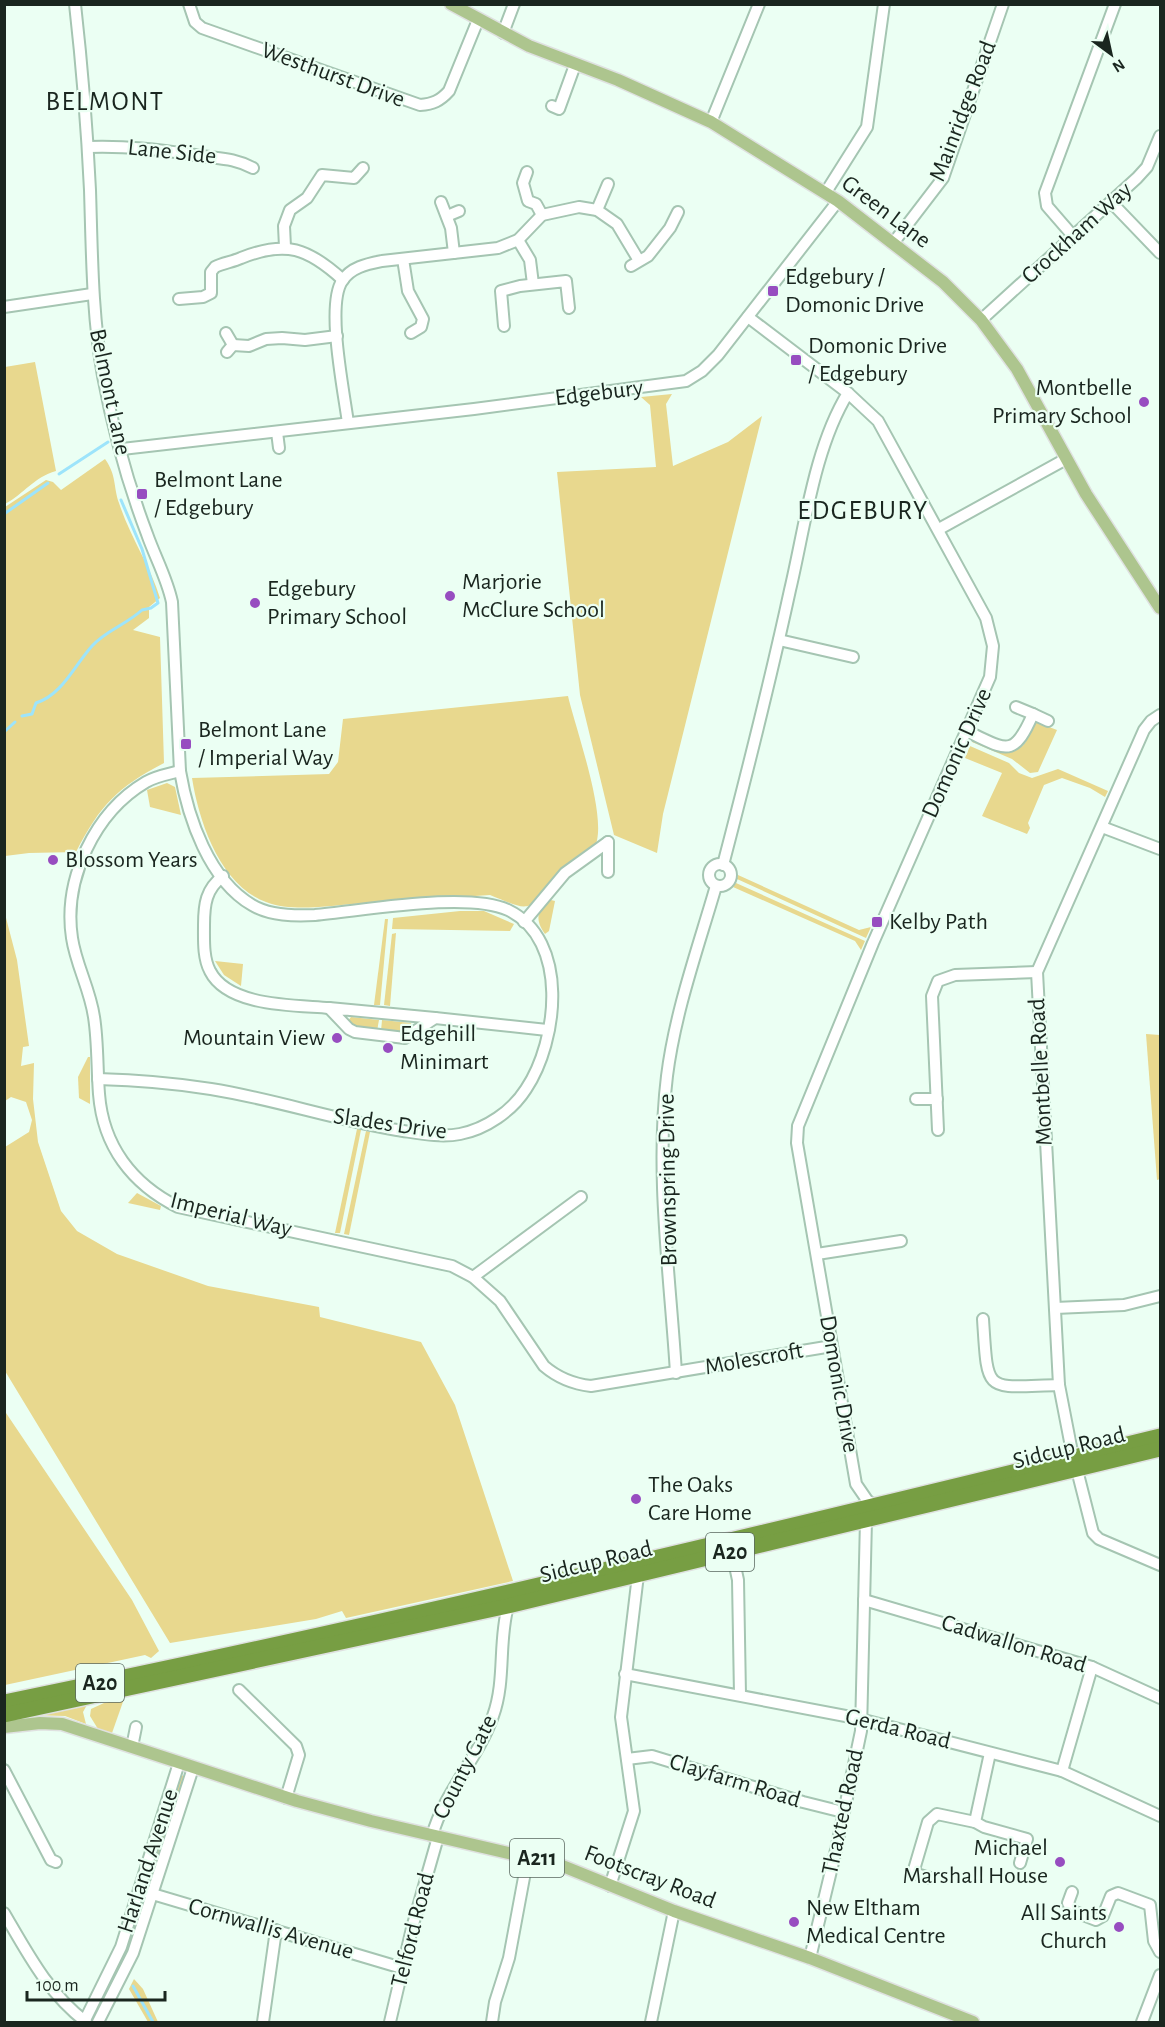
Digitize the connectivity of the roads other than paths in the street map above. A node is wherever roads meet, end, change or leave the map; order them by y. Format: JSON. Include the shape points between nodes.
{"nodes":[{"id":1,"x":75,"y":4,"type":"edge"},
{"id":2,"x":189,"y":4,"type":"edge"},
{"id":3,"x":451,"y":4,"type":"edge"},
{"id":4,"x":514,"y":4,"type":"edge"},
{"id":5,"x":759,"y":4,"type":"edge"},
{"id":6,"x":884,"y":4,"type":"edge"},
{"id":7,"x":1003,"y":4,"type":"edge"},
{"id":8,"x":1115,"y":4,"type":"edge"},
{"id":9,"x":478,"y":20,"type":"junction"},
{"id":10,"x":503,"y":33,"type":"junction"},
{"id":11,"x":575,"y":65,"type":"junction"},
{"id":12,"x":558,"y":109,"type":"dead end"},
{"id":13,"x":711,"y":122,"type":"junction"},
{"id":14,"x":1161,"y":136,"type":"edge"},
{"id":15,"x":88,"y":147,"type":"junction"},
{"id":16,"x":253,"y":168,"type":"dead end"},
{"id":17,"x":363,"y":168,"type":"dead end"},
{"id":18,"x":527,"y":172,"type":"dead end"},
{"id":19,"x":608,"y":184,"type":"dead end"},
{"id":20,"x":826,"y":192,"type":"junction"},
{"id":21,"x":838,"y":201,"type":"junction"},
{"id":22,"x":441,"y":202,"type":"dead end"},
{"id":23,"x":1111,"y":202,"type":"junction"},
{"id":24,"x":597,"y":210,"type":"junction"},
{"id":25,"x":459,"y":211,"type":"dead end"},
{"id":26,"x":678,"y":212,"type":"dead end"},
{"id":27,"x":542,"y":215,"type":"junction"},
{"id":28,"x":447,"y":216,"type":"junction"},
{"id":29,"x":1073,"y":236,"type":"junction"},
{"id":30,"x":518,"y":240,"type":"junction"},
{"id":31,"x":894,"y":242,"type":"junction"},
{"id":32,"x":285,"y":247,"type":"junction"},
{"id":33,"x":454,"y":253,"type":"junction"},
{"id":34,"x":1161,"y":253,"type":"edge"},
{"id":35,"x":403,"y":259,"type":"junction"},
{"id":36,"x":343,"y":280,"type":"junction"},
{"id":37,"x":533,"y":284,"type":"junction"},
{"id":38,"x":92,"y":294,"type":"junction"},
{"id":39,"x":179,"y":299,"type":"dead end"},
{"id":40,"x":4,"y":307,"type":"edge"},
{"id":41,"x":569,"y":308,"type":"dead end"},
{"id":42,"x":748,"y":317,"type":"junction"},
{"id":43,"x":981,"y":320,"type":"junction"},
{"id":44,"x":504,"y":326,"type":"dead end"},
{"id":45,"x":226,"y":333,"type":"dead end"},
{"id":46,"x":411,"y":333,"type":"dead end"},
{"id":47,"x":337,"y":336,"type":"junction"},
{"id":48,"x":848,"y":393,"type":"junction"},
{"id":49,"x":348,"y":423,"type":"junction"},
{"id":50,"x":277,"y":432,"type":"junction"},
{"id":51,"x":279,"y":448,"type":"dead end"},
{"id":52,"x":122,"y":449,"type":"junction"},
{"id":53,"x":1066,"y":459,"type":"junction"},
{"id":54,"x":939,"y":529,"type":"junction"},
{"id":55,"x":1159,"y":602,"type":"edge"},
{"id":56,"x":779,"y":640,"type":"junction"},
{"id":57,"x":853,"y":657,"type":"dead end"},
{"id":58,"x":1016,"y":707,"type":"dead end"},
{"id":59,"x":1033,"y":714,"type":"junction"},
{"id":60,"x":1161,"y":715,"type":"edge"},
{"id":61,"x":1048,"y":721,"type":"dead end"},
{"id":62,"x":966,"y":731,"type":"junction"},
{"id":63,"x":180,"y":771,"type":"junction"},
{"id":64,"x":1102,"y":827,"type":"junction"},
{"id":65,"x":1161,"y":849,"type":"edge"},
{"id":66,"x":608,"y":872,"type":"dead end"},
{"id":67,"x":223,"y":876,"type":"junction"},
{"id":68,"x":524,"y":922,"type":"junction"},
{"id":69,"x":1037,"y":972,"type":"junction"},
{"id":70,"x":329,"y":1008,"type":"junction"},
{"id":71,"x":435,"y":1018,"type":"junction"},
{"id":72,"x":547,"y":1030,"type":"junction"},
{"id":73,"x":98,"y":1079,"type":"junction"},
{"id":74,"x":916,"y":1099,"type":"dead end"},
{"id":75,"x":937,"y":1099,"type":"junction"},
{"id":76,"x":938,"y":1130,"type":"dead end"},
{"id":77,"x":581,"y":1197,"type":"dead end"},
{"id":78,"x":901,"y":1241,"type":"dead end"},
{"id":79,"x":817,"y":1254,"type":"junction"},
{"id":80,"x":473,"y":1277,"type":"junction"},
{"id":81,"x":1161,"y":1296,"type":"edge"},
{"id":82,"x":1055,"y":1308,"type":"junction"},
{"id":83,"x":983,"y":1319,"type":"dead end"},
{"id":84,"x":832,"y":1346,"type":"junction"},
{"id":85,"x":676,"y":1373,"type":"junction"},
{"id":86,"x":1059,"y":1385,"type":"junction"},
{"id":87,"x":1161,"y":1436,"type":"edge"},
{"id":88,"x":1161,"y":1449,"type":"edge"},
{"id":89,"x":1074,"y":1458,"type":"junction"},
{"id":90,"x":875,"y":1506,"type":"junction"},
{"id":91,"x":866,"y":1520,"type":"junction"},
{"id":92,"x":732,"y":1552,"type":"junction"},
{"id":93,"x":1161,"y":1565,"type":"edge"},
{"id":94,"x":638,"y":1575,"type":"junction"},
{"id":95,"x":864,"y":1600,"type":"junction"},
{"id":96,"x":508,"y":1606,"type":"junction"},
{"id":97,"x":489,"y":1610,"type":"junction"},
{"id":98,"x":503,"y":1628,"type":"junction"},
{"id":99,"x":1092,"y":1667,"type":"junction"},
{"id":100,"x":625,"y":1674,"type":"junction"},
{"id":101,"x":239,"y":1690,"type":"dead end"},
{"id":102,"x":740,"y":1695,"type":"junction"},
{"id":103,"x":1161,"y":1698,"type":"edge"},
{"id":104,"x":4,"y":1702,"type":"edge"},
{"id":105,"x":4,"y":1715,"type":"edge"},
{"id":106,"x":861,"y":1719,"type":"junction"},
{"id":107,"x":135,"y":1727,"type":"dead end"},
{"id":108,"x":4,"y":1728,"type":"edge"},
{"id":109,"x":132,"y":1747,"type":"junction"},
{"id":110,"x":990,"y":1753,"type":"junction"},
{"id":111,"x":627,"y":1760,"type":"junction"},
{"id":112,"x":179,"y":1763,"type":"junction"},
{"id":113,"x":194,"y":1768,"type":"junction"},
{"id":114,"x":4,"y":1770,"type":"edge"},
{"id":115,"x":1062,"y":1771,"type":"junction"},
{"id":116,"x":286,"y":1798,"type":"junction"},
{"id":117,"x":843,"y":1812,"type":"junction"},
{"id":118,"x":1161,"y":1816,"type":"edge"},
{"id":119,"x":975,"y":1822,"type":"junction"},
{"id":120,"x":435,"y":1836,"type":"junction"},
{"id":121,"x":528,"y":1856,"type":"junction"},
{"id":122,"x":57,"y":1862,"type":"dead end"},
{"id":123,"x":1020,"y":1863,"type":"dead end"},
{"id":124,"x":930,"y":1878,"type":"dead end"},
{"id":125,"x":610,"y":1886,"type":"junction"},
{"id":126,"x":139,"y":1890,"type":"junction"},
{"id":127,"x":1072,"y":1892,"type":"dead end"},
{"id":128,"x":153,"y":1894,"type":"junction"},
{"id":129,"x":674,"y":1911,"type":"junction"},
{"id":130,"x":4,"y":1913,"type":"edge"},
{"id":131,"x":276,"y":1930,"type":"junction"},
{"id":132,"x":1161,"y":1952,"type":"edge"},
{"id":133,"x":810,"y":1958,"type":"junction"},
{"id":134,"x":402,"y":1968,"type":"junction"},
{"id":135,"x":1161,"y":1975,"type":"edge"},
{"id":136,"x":85,"y":2022,"type":"edge"},
{"id":137,"x":98,"y":2022,"type":"edge"},
{"id":138,"x":263,"y":2022,"type":"edge"},
{"id":139,"x":390,"y":2022,"type":"edge"},
{"id":140,"x":492,"y":2022,"type":"edge"},
{"id":141,"x":651,"y":2022,"type":"edge"},
{"id":142,"x":973,"y":2022,"type":"edge"},
{"id":143,"x":1142,"y":2022,"type":"edge"}],
"edges":[{"from":1,"to":15,"type":"street","name":"Belmont Lane"},
{"from":2,"to":9,"type":"street","name":"Westhurst Drive","via":[[195,22],[202,28],[420,105],[432,104],[449,91]]},
{"from":3,"to":9,"type":"main road","name":"Green Lane"},
{"from":4,"to":10,"type":"street"},
{"from":5,"to":13,"type":"street"},
{"from":6,"to":20,"type":"street","via":[[867,127]]},
{"from":7,"to":31,"type":"street","name":"Mainridge Road","via":[[943,178]]},
{"from":8,"to":29,"type":"street","via":[[1045,194],[1047,206]]},
{"from":9,"to":10,"type":"main road","name":"Green Lane"},
{"from":10,"to":11,"type":"main road","name":"Green Lane"},
{"from":11,"to":12,"type":"street"},
{"from":11,"to":13,"type":"main road","name":"Green Lane"},
{"from":13,"to":20,"type":"main road","name":"Green Lane"},
{"from":14,"to":23,"type":"street","name":"Crockham Way","via":[[1147,167]]},
{"from":15,"to":16,"type":"street","name":"Lane Side","via":[[150,147],[236,159]]},
{"from":15,"to":38,"type":"street","name":"Belmont Lane"},
{"from":17,"to":32,"type":"street","via":[[354,178],[322,175],[307,198],[290,210],[284,226]]},
{"from":18,"to":27,"type":"street","via":[[524,194]]},
{"from":19,"to":24,"type":"street"},
{"from":20,"to":21,"type":"main road","name":"Green Lane"},
{"from":21,"to":31,"type":"main road","name":"Green Lane"},
{"from":21,"to":42,"type":"street","name":"Edgebury"},
{"from":22,"to":28,"type":"street"},
{"from":23,"to":29,"type":"street","name":"Crockham Way"},
{"from":23,"to":34,"type":"street"},
{"from":24,"to":26,"type":"street","via":[[617,224],[635,263],[648,256]]},
{"from":24,"to":27,"type":"street","via":[[564,209]]},
{"from":25,"to":28,"type":"street"},
{"from":27,"to":30,"type":"street"},
{"from":28,"to":33,"type":"street"},
{"from":29,"to":43,"type":"street","name":"Crockham Way"},
{"from":30,"to":33,"type":"street","via":[[498,248]]},
{"from":30,"to":37,"type":"street","via":[[530,261]]},
{"from":31,"to":43,"type":"main road","name":"Green Lane"},
{"from":32,"to":36,"type":"street","via":[[312,255]]},
{"from":32,"to":39,"type":"street","via":[[223,263],[212,272],[211,293]]},
{"from":33,"to":35,"type":"street"},
{"from":35,"to":36,"type":"street","via":[[366,264]]},
{"from":35,"to":46,"type":"street","via":[[408,291],[423,319]]},
{"from":36,"to":47,"type":"street","via":[[335,300]]},
{"from":37,"to":41,"type":"street","via":[[566,281]]},
{"from":37,"to":44,"type":"street","via":[[501,291]]},
{"from":38,"to":40,"type":"street"},
{"from":38,"to":52,"type":"street","name":"Belmont Lane","via":[[104,379]]},
{"from":42,"to":48,"type":"street","name":"Domonic Drive"},
{"from":42,"to":49,"type":"street","name":"Edgebury","via":[[709,366],[676,384]]},
{"from":43,"to":53,"type":"main road","name":"Green Lane","via":[[1017,369]]},
{"from":45,"to":47,"type":"street","via":[[230,348],[266,339]]},
{"from":47,"to":49,"type":"street"},
{"from":48,"to":54,"type":"street","name":"Domonic Drive","via":[[878,421]]},
{"from":48,"to":56,"type":"street","name":"Brownspring Drive","via":[[814,483]]},
{"from":49,"to":50,"type":"street","name":"Edgebury"},
{"from":50,"to":51,"type":"street"},
{"from":50,"to":52,"type":"street","name":"Edgebury"},
{"from":52,"to":63,"type":"street","name":"Belmont Lane","via":[[144,527],[168,582],[172,602]]},
{"from":53,"to":54,"type":"street"},
{"from":53,"to":55,"type":"main road","name":"Green Lane","via":[[1106,528]]},
{"from":54,"to":62,"type":"street","name":"Domonic Drive","via":[[986,618],[993,646],[990,677]]},
{"from":56,"to":57,"type":"street"},
{"from":56,"to":85,"type":"street","name":"Brownspring Drive","via":[[723,865],[713,867],[709,873],[716,886],[675,1029],[665,1096],[662,1154]]},
{"from":58,"to":59,"type":"street"},
{"from":59,"to":61,"type":"street"},
{"from":59,"to":62,"type":"street","via":[[1022,739],[1011,747],[1002,747]]},
{"from":60,"to":64,"type":"street","name":"Montbelle Road","via":[[1144,730]]},
{"from":62,"to":79,"type":"street","name":"Domonic Drive","via":[[798,1126],[797,1143]]},
{"from":63,"to":67,"type":"street","name":"Slades Drive","via":[[198,839]]},
{"from":63,"to":73,"type":"street","name":"Imperial Way","via":[[147,780],[122,799],[92,839],[79,870],[71,905],[72,936],[94,1017]]},
{"from":64,"to":65,"type":"street"},
{"from":64,"to":69,"type":"street","name":"Montbelle Road"},
{"from":66,"to":68,"type":"street","via":[[608,842],[565,873]]},
{"from":67,"to":68,"type":"street","name":"Slades Drive","via":[[253,906],[295,916],[476,902],[508,910]]},
{"from":67,"to":70,"type":"street","via":[[207,893],[204,915],[206,960],[216,980],[235,993],[255,999]]},
{"from":68,"to":72,"type":"street","name":"Slades Drive","via":[[535,933],[550,961],[552,992]]},
{"from":69,"to":75,"type":"street","via":[[955,975],[938,981],[932,996]]},
{"from":69,"to":82,"type":"street","name":"Montbelle Road"},
{"from":70,"to":71,"type":"street"},
{"from":70,"to":71,"type":"street","via":[[348,1029],[396,1037],[411,1036]]},
{"from":71,"to":72,"type":"street"},
{"from":72,"to":73,"type":"street","name":"Slades Drive","via":[[534,1076],[518,1100],[495,1120],[460,1134],[434,1135],[366,1125],[211,1089]]},
{"from":73,"to":80,"type":"street","name":"Imperial Way","via":[[102,1115],[116,1153],[139,1182],[163,1200],[178,1207],[452,1266]]},
{"from":74,"to":75,"type":"street"},
{"from":75,"to":76,"type":"street"},
{"from":77,"to":80,"type":"street"},
{"from":78,"to":79,"type":"street"},
{"from":79,"to":84,"type":"street","name":"Domonic Drive"},
{"from":80,"to":85,"type":"street","name":"Imperial Way","via":[[508,1311],[544,1366],[566,1380],[591,1386]]},
{"from":81,"to":82,"type":"street","via":[[1124,1305]]},
{"from":82,"to":86,"type":"street","name":"Montbelle Road"},
{"from":83,"to":86,"type":"street","via":[[987,1373],[992,1382],[1002,1387]]},
{"from":84,"to":85,"type":"street","name":"Molescroft"},
{"from":84,"to":90,"type":"street","name":"Domonic Drive","via":[[856,1484]]},
{"from":86,"to":89,"type":"street","name":"Montbelle Road"},
{"from":87,"to":89,"type":"highway","name":"Sidcup Road","number":"A20"},
{"from":88,"to":89,"type":"highway","name":"Sidcup Road","number":"A20"},
{"from":89,"to":90,"type":"highway","name":"Sidcup Road","number":"A20"},
{"from":89,"to":91,"type":"highway","name":"Sidcup Road","number":"A20"},
{"from":89,"to":93,"type":"street","name":"Montbelle Road","via":[[1093,1533]]},
{"from":90,"to":104,"type":"highway","name":"Sidcup Road","number":"A20","via":[[554,1582]]},
{"from":91,"to":92,"type":"highway","name":"Sidcup Road","number":"A20"},
{"from":91,"to":95,"type":"street","name":"Thaxted Road"},
{"from":92,"to":94,"type":"highway","name":"Sidcup Road","number":"A20"},
{"from":92,"to":102,"type":"street","via":[[738,1580]]},
{"from":94,"to":96,"type":"highway","name":"Sidcup Road","number":"A20"},
{"from":94,"to":100,"type":"street"},
{"from":95,"to":99,"type":"street","name":"Cadwallon Road"},
{"from":95,"to":106,"type":"street","name":"Thaxted Road"},
{"from":96,"to":97,"type":"highway","name":"Sidcup Road","number":"A20"},
{"from":96,"to":98,"type":"street","name":"County Gate"},
{"from":97,"to":98,"type":"street"},
{"from":97,"to":105,"type":"highway","name":"Sidcup Road","number":"A20"},
{"from":98,"to":120,"type":"street","name":"County Gate","via":[[502,1672],[494,1713],[482,1741],[443,1803]]},
{"from":99,"to":103,"type":"street","name":"Cadwallon Road"},
{"from":99,"to":115,"type":"street"},
{"from":100,"to":102,"type":"street","name":"Gerda Road"},
{"from":100,"to":111,"type":"street","via":[[621,1716]]},
{"from":101,"to":116,"type":"street","via":[[296,1746],[299,1755]]},
{"from":102,"to":106,"type":"street","name":"Gerda Road"},
{"from":106,"to":110,"type":"street","name":"Gerda Road"},
{"from":106,"to":117,"type":"street","name":"Thaxted Road"},
{"from":107,"to":109,"type":"street"},
{"from":108,"to":109,"type":"main road","name":"Footscray Road","number":"A211","via":[[62,1724]]},
{"from":109,"to":112,"type":"main road","name":"Footscray Road","number":"A211"},
{"from":110,"to":115,"type":"street","name":"Gerda Road"},
{"from":110,"to":119,"type":"street"},
{"from":111,"to":117,"type":"street","name":"Clayfarm Road","via":[[652,1756]]},
{"from":111,"to":125,"type":"street","via":[[634,1811]]},
{"from":112,"to":113,"type":"main road","name":"Footscray Road","number":"A211"},
{"from":112,"to":126,"type":"street","name":"Harland Avenue"},
{"from":113,"to":116,"type":"main road","name":"Footscray Road","number":"A211"},
{"from":113,"to":128,"type":"street","name":"Harland Avenue"},
{"from":114,"to":122,"type":"street","via":[[51,1860]]},
{"from":115,"to":118,"type":"street","name":"Gerda Road"},
{"from":116,"to":120,"type":"main road","name":"Footscray Road","number":"A211"},
{"from":117,"to":133,"type":"street","name":"Thaxted Road"},
{"from":119,"to":123,"type":"street","via":[[1027,1839]]},
{"from":119,"to":124,"type":"street","via":[[944,1813],[932,1817],[913,1873]]},
{"from":120,"to":121,"type":"main road","name":"Footscray Road","number":"A211"},
{"from":120,"to":134,"type":"street","name":"Telford Road"},
{"from":121,"to":125,"type":"main road","name":"Footscray Road","number":"A211","via":[[560,1864]]},
{"from":121,"to":140,"type":"street","via":[[509,1958]]},
{"from":125,"to":129,"type":"main road","name":"Footscray Road","number":"A211"},
{"from":126,"to":128,"type":"street","name":"Cornwallis Avenue"},
{"from":126,"to":136,"type":"street","name":"Harland Avenue","via":[[121,1947]]},
{"from":127,"to":132,"type":"street","via":[[1068,1903],[1074,1911],[1096,1920],[1103,1916],[1111,1896],[1118,1893],[1150,1905],[1154,1941]]},
{"from":128,"to":131,"type":"street","name":"Cornwallis Avenue"},
{"from":128,"to":137,"type":"street","name":"Harland Avenue","via":[[133,1953]]},
{"from":129,"to":133,"type":"main road","name":"Footscray Road","number":"A211"},
{"from":129,"to":141,"type":"street"},
{"from":130,"to":136,"type":"street","via":[[39,1973],[58,1998]]},
{"from":131,"to":134,"type":"street","name":"Cornwallis Avenue"},
{"from":131,"to":138,"type":"street"},
{"from":133,"to":142,"type":"main road","name":"Footscray Road","number":"A211"},
{"from":134,"to":139,"type":"street","name":"Telford Road"},
{"from":135,"to":143,"type":"street"}]}
